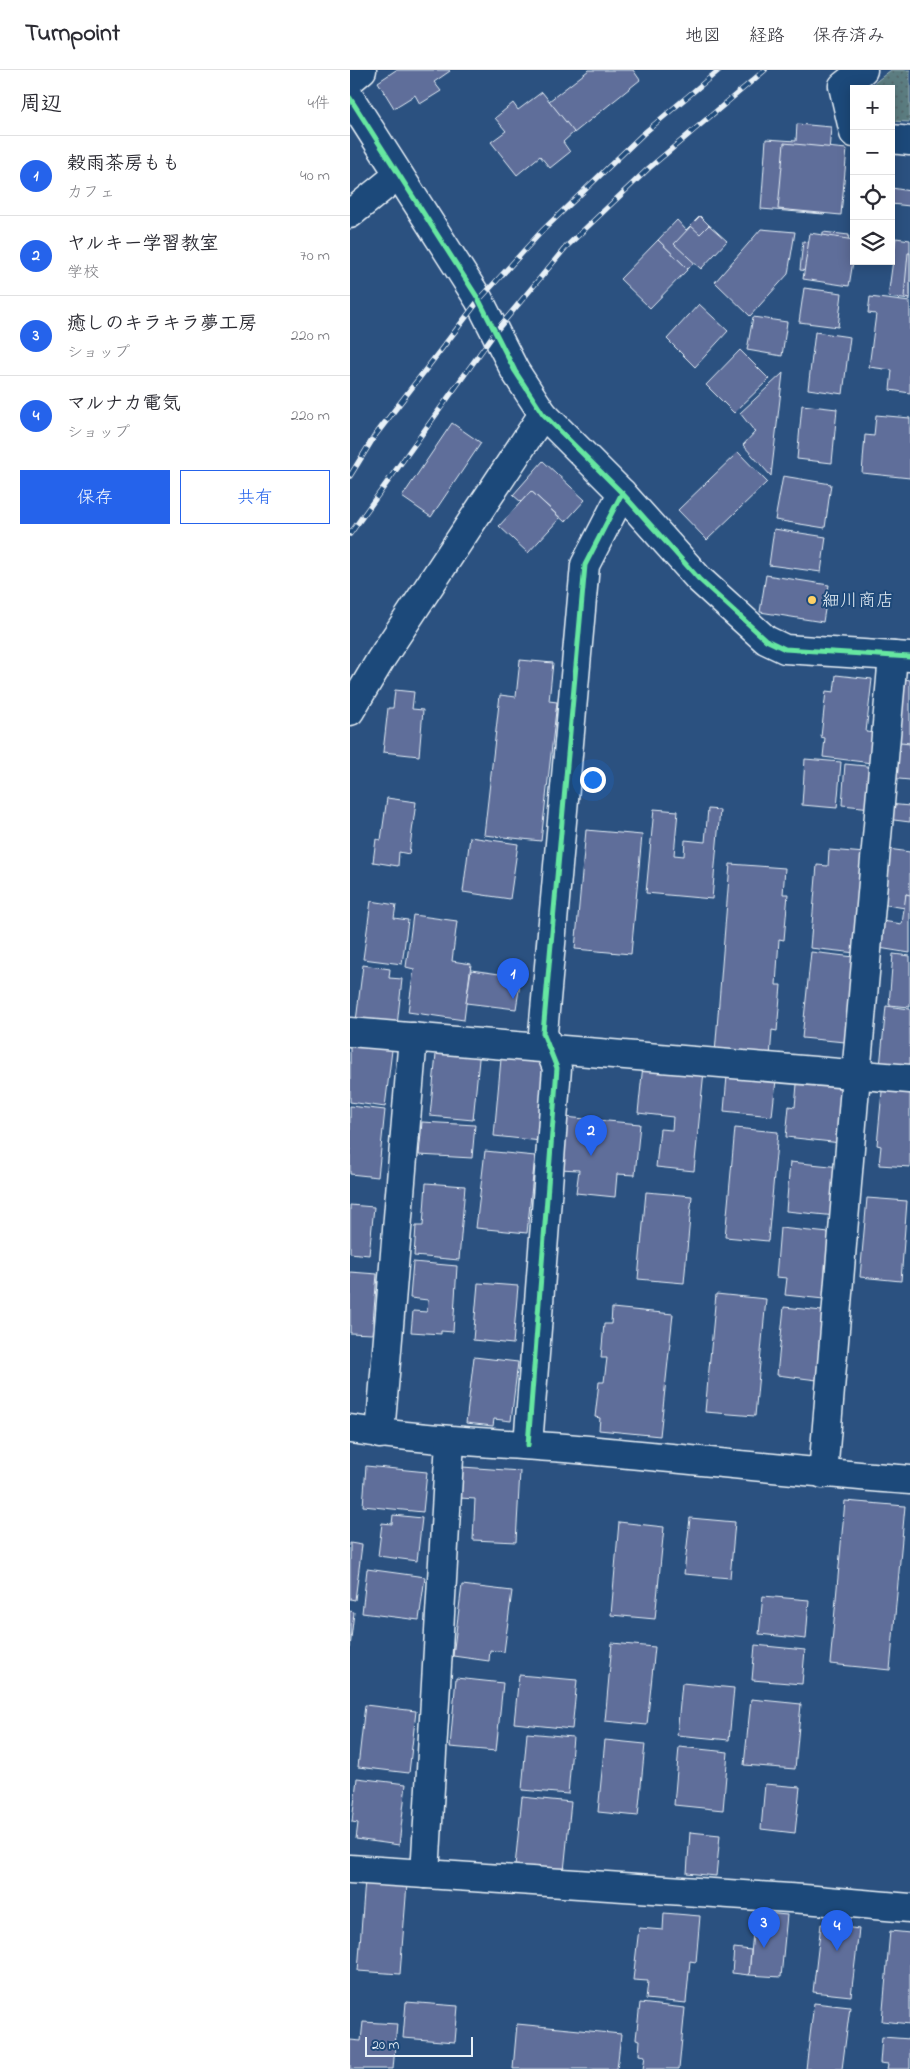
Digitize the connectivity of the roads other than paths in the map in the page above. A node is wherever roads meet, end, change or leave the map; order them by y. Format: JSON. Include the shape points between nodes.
{"nodes":[{"id":1,"x":362,"y":70,"type":"edge"},
{"id":2,"x":863,"y":70,"type":"edge"},
{"id":3,"x":350,"y":80,"type":"edge"},
{"id":4,"x":350,"y":98,"type":"edge"},
{"id":5,"x":854,"y":130,"type":"edge"},
{"id":6,"x":895,"y":139,"type":"edge"},
{"id":7,"x":910,"y":141,"type":"edge"},
{"id":8,"x":398,"y":175,"type":"junction"},
{"id":9,"x":350,"y":214,"type":"edge"},
{"id":10,"x":543,"y":414,"type":"junction"},
{"id":11,"x":622,"y":494,"type":"junction"},
{"id":12,"x":902,"y":657,"type":"edge"},
{"id":13,"x":350,"y":711,"type":"edge"},
{"id":14,"x":350,"y":1032,"type":"edge"},
{"id":15,"x":413,"y":1038,"type":"junction"},
{"id":16,"x":550,"y":1049,"type":"junction"},
{"id":17,"x":856,"y":1075,"type":"junction"},
{"id":18,"x":910,"y":1079,"type":"edge"},
{"id":19,"x":350,"y":1430,"type":"edge"},
{"id":20,"x":380,"y":1434,"type":"junction"},
{"id":21,"x":450,"y":1441,"type":"junction"},
{"id":22,"x":528,"y":1445,"type":"junction"},
{"id":23,"x":823,"y":1474,"type":"junction"},
{"id":24,"x":910,"y":1480,"type":"edge"},
{"id":25,"x":350,"y":1869,"type":"edge"},
{"id":26,"x":425,"y":1874,"type":"junction"},
{"id":27,"x":910,"y":1908,"type":"edge"}],
"edges":[{"from":1,"to":3,"type":"street"},
{"from":2,"to":5,"type":"street","via":[[843,86]]},
{"from":4,"to":8,"type":"street"},
{"from":6,"to":7,"type":"street"},
{"from":8,"to":9,"type":"street"},
{"from":8,"to":10,"type":"street","via":[[480,300],[514,371]]},
{"from":10,"to":11,"type":"street"},
{"from":10,"to":13,"type":"street"},
{"from":11,"to":12,"type":"street","via":[[699,579],[766,640],[785,649]]},
{"from":11,"to":16,"type":"street","via":[[585,565],[543,1033]]},
{"from":12,"to":17,"type":"street"},
{"from":14,"to":15,"type":"street"},
{"from":15,"to":16,"type":"street"},
{"from":15,"to":20,"type":"street"},
{"from":16,"to":17,"type":"street"},
{"from":16,"to":22,"type":"street","via":[[557,1068]]},
{"from":17,"to":18,"type":"street"},
{"from":17,"to":23,"type":"street"},
{"from":19,"to":20,"type":"street"},
{"from":20,"to":21,"type":"street"},
{"from":21,"to":22,"type":"street"},
{"from":21,"to":26,"type":"street"},
{"from":22,"to":23,"type":"street"},
{"from":23,"to":24,"type":"street"},
{"from":25,"to":26,"type":"street"},
{"from":26,"to":27,"type":"street"}]}
